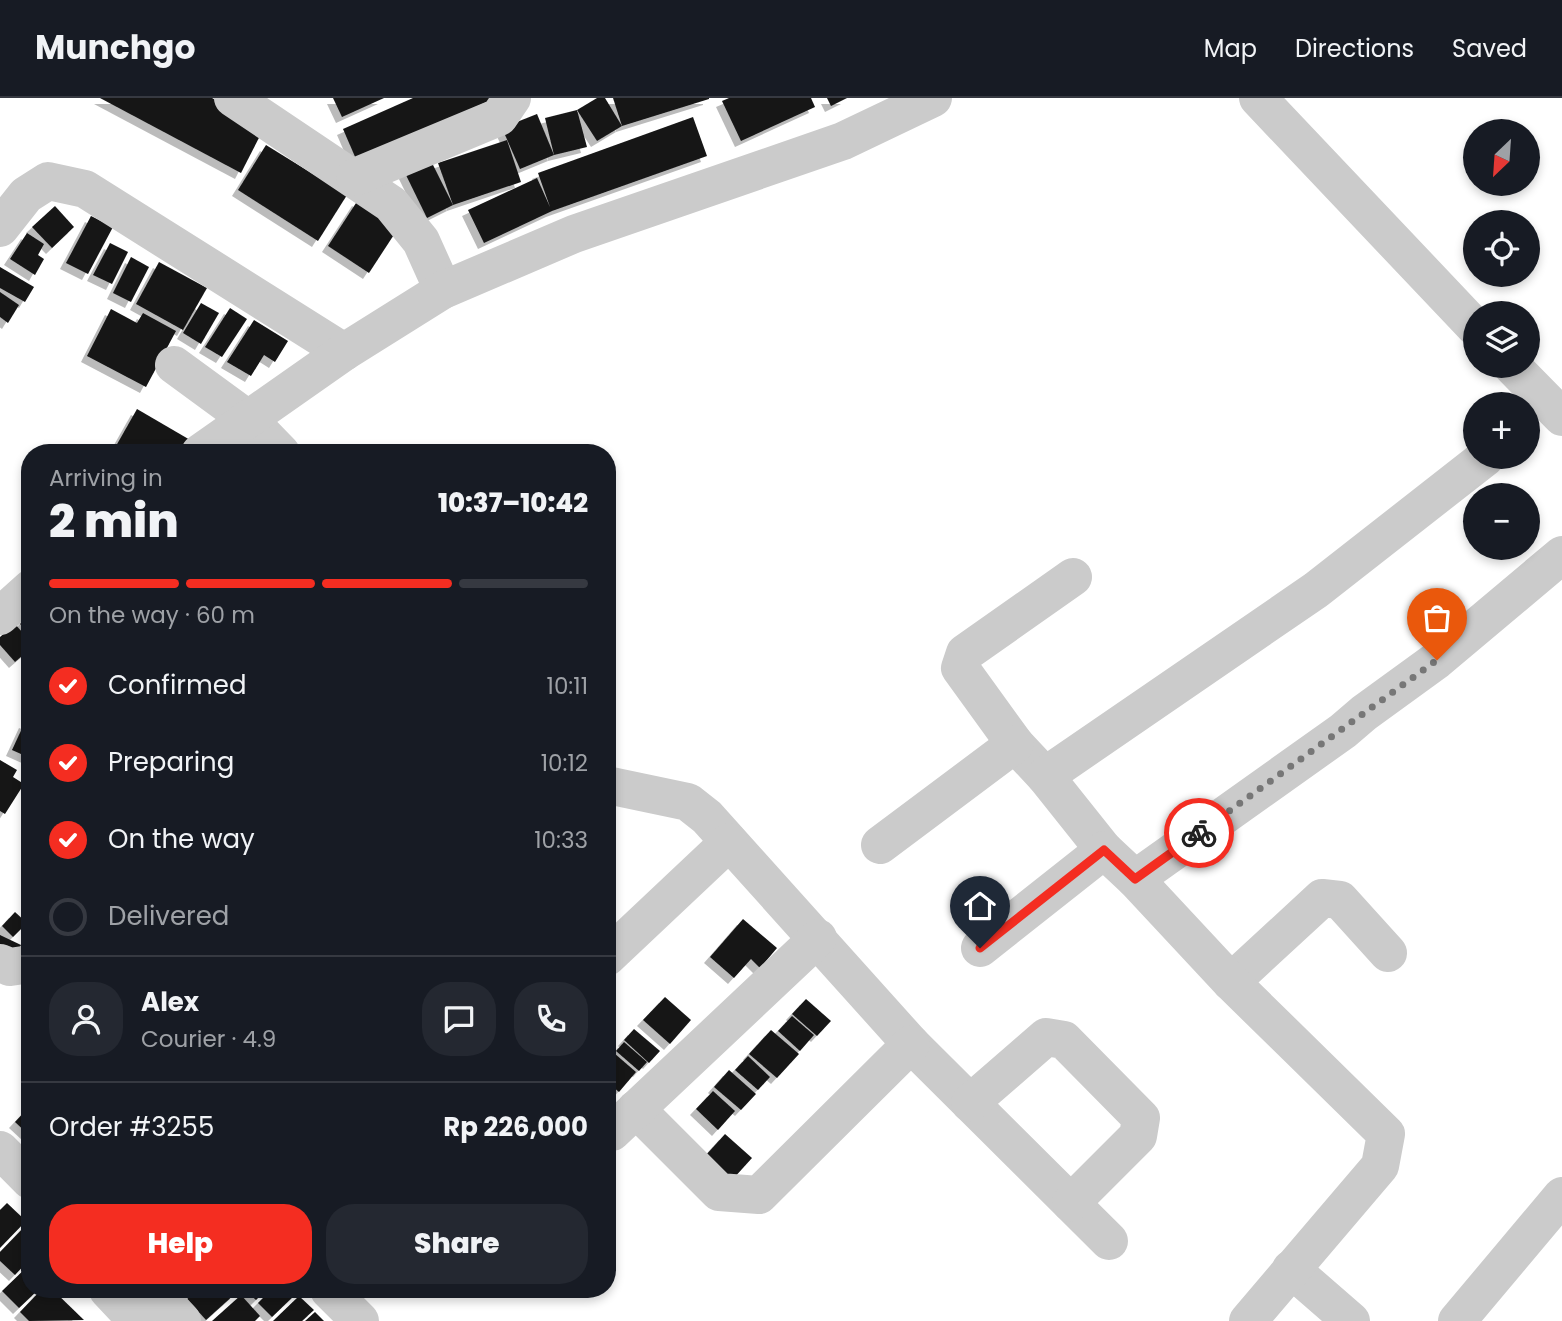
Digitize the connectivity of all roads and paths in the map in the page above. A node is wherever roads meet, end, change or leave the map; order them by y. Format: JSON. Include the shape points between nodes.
{"nodes":[{"id":1,"x":542,"y":98,"type":"edge"},
{"id":2,"x":933,"y":98,"type":"edge"},
{"id":3,"x":1258,"y":98,"type":"edge"},
{"id":4,"x":254,"y":103,"type":"edge"},
{"id":5,"x":505,"y":108,"type":"edge"},
{"id":6,"x":355,"y":177,"type":"junction"},
{"id":7,"x":0,"y":228,"type":"edge"},
{"id":8,"x":443,"y":290,"type":"junction"},
{"id":9,"x":1463,"y":314,"type":"edge"},
{"id":10,"x":344,"y":352,"type":"junction"},
{"id":11,"x":174,"y":365,"type":"dead end"},
{"id":12,"x":1520,"y":378,"type":"edge"},
{"id":13,"x":1547,"y":416,"type":"edge"},
{"id":14,"x":249,"y":420,"type":"junction"},
{"id":15,"x":213,"y":444,"type":"edge"},
{"id":16,"x":272,"y":444,"type":"edge"},
{"id":17,"x":1471,"y":469,"type":"edge"},
{"id":18,"x":1562,"y":555,"type":"edge"},
{"id":19,"x":1073,"y":577,"type":"dead end"},
{"id":20,"x":21,"y":597,"type":"edge"},
{"id":21,"x":0,"y":616,"type":"edge"},
{"id":22,"x":1015,"y":744,"type":"junction"},
{"id":23,"x":1045,"y":776,"type":"junction"},
{"id":24,"x":616,"y":790,"type":"edge"},
{"id":25,"x":729,"y":842,"type":"junction"},
{"id":26,"x":880,"y":845,"type":"dead end"},
{"id":27,"x":1104,"y":850,"type":"junction"},
{"id":28,"x":1135,"y":879,"type":"junction"},
{"id":29,"x":818,"y":938,"type":"junction"},
{"id":30,"x":980,"y":948,"type":"dead end"},
{"id":31,"x":616,"y":949,"type":"edge"},
{"id":32,"x":1388,"y":953,"type":"dead end"},
{"id":33,"x":0,"y":963,"type":"edge"},
{"id":34,"x":21,"y":965,"type":"edge"},
{"id":35,"x":1231,"y":982,"type":"junction"},
{"id":36,"x":911,"y":1044,"type":"junction"},
{"id":37,"x":970,"y":1103,"type":"junction"},
{"id":38,"x":622,"y":1120,"type":"edge"},
{"id":39,"x":0,"y":1150,"type":"edge"},
{"id":40,"x":21,"y":1171,"type":"edge"},
{"id":41,"x":1562,"y":1196,"type":"edge"},
{"id":42,"x":1071,"y":1203,"type":"junction"},
{"id":43,"x":1110,"y":1241,"type":"dead end"},
{"id":44,"x":1291,"y":1269,"type":"junction"},
{"id":45,"x":115,"y":1298,"type":"edge"},
{"id":46,"x":160,"y":1298,"type":"edge"},
{"id":47,"x":337,"y":1298,"type":"edge"},
{"id":48,"x":136,"y":1321,"type":"edge"},
{"id":49,"x":182,"y":1321,"type":"edge"},
{"id":50,"x":360,"y":1321,"type":"edge"},
{"id":51,"x":1248,"y":1321,"type":"edge"},
{"id":52,"x":1351,"y":1321,"type":"edge"},
{"id":53,"x":1457,"y":1321,"type":"edge"}],
"edges":[{"from":1,"to":5,"type":"street"},
{"from":2,"to":8,"type":"street","via":[[843,141],[575,234]]},
{"from":3,"to":9,"type":"street"},
{"from":4,"to":6,"type":"street"},
{"from":5,"to":6,"type":"street"},
{"from":6,"to":8,"type":"street","via":[[391,204],[421,241]]},
{"from":7,"to":10,"type":"street","via":[[26,195],[48,180],[85,189]]},
{"from":8,"to":10,"type":"street"},
{"from":10,"to":14,"type":"street"},
{"from":11,"to":14,"type":"street"},
{"from":12,"to":13,"type":"street"},
{"from":14,"to":15,"type":"street"},
{"from":14,"to":16,"type":"street"},
{"from":17,"to":23,"type":"street","via":[[1316,590]]},
{"from":18,"to":28,"type":"street","via":[[1437,660]]},
{"from":19,"to":22,"type":"street","via":[[965,653],[960,668]]},
{"from":20,"to":21,"type":"street"},
{"from":22,"to":23,"type":"street"},
{"from":22,"to":26,"type":"street"},
{"from":23,"to":27,"type":"street"},
{"from":24,"to":25,"type":"street","via":[[658,793],[688,802]]},
{"from":25,"to":29,"type":"street"},
{"from":25,"to":31,"type":"street"},
{"from":27,"to":28,"type":"street"},
{"from":27,"to":30,"type":"street"},
{"from":28,"to":35,"type":"street"},
{"from":29,"to":36,"type":"street"},
{"from":29,"to":38,"type":"street"},
{"from":32,"to":35,"type":"street","via":[[1340,900],[1322,898]]},
{"from":33,"to":34,"type":"street"},
{"from":35,"to":44,"type":"street","via":[[1386,1134],[1380,1166]]},
{"from":36,"to":37,"type":"street"},
{"from":36,"to":38,"type":"street","via":[[759,1195],[719,1192]]},
{"from":37,"to":42,"type":"street"},
{"from":37,"to":42,"type":"street","via":[[1046,1037],[1064,1040],[1141,1118],[1138,1136]]},
{"from":39,"to":40,"type":"street"},
{"from":41,"to":53,"type":"street"},
{"from":42,"to":43,"type":"street"},
{"from":44,"to":51,"type":"street"},
{"from":44,"to":52,"type":"street"},
{"from":45,"to":48,"type":"street"},
{"from":46,"to":49,"type":"street"},
{"from":47,"to":50,"type":"street"}]}
